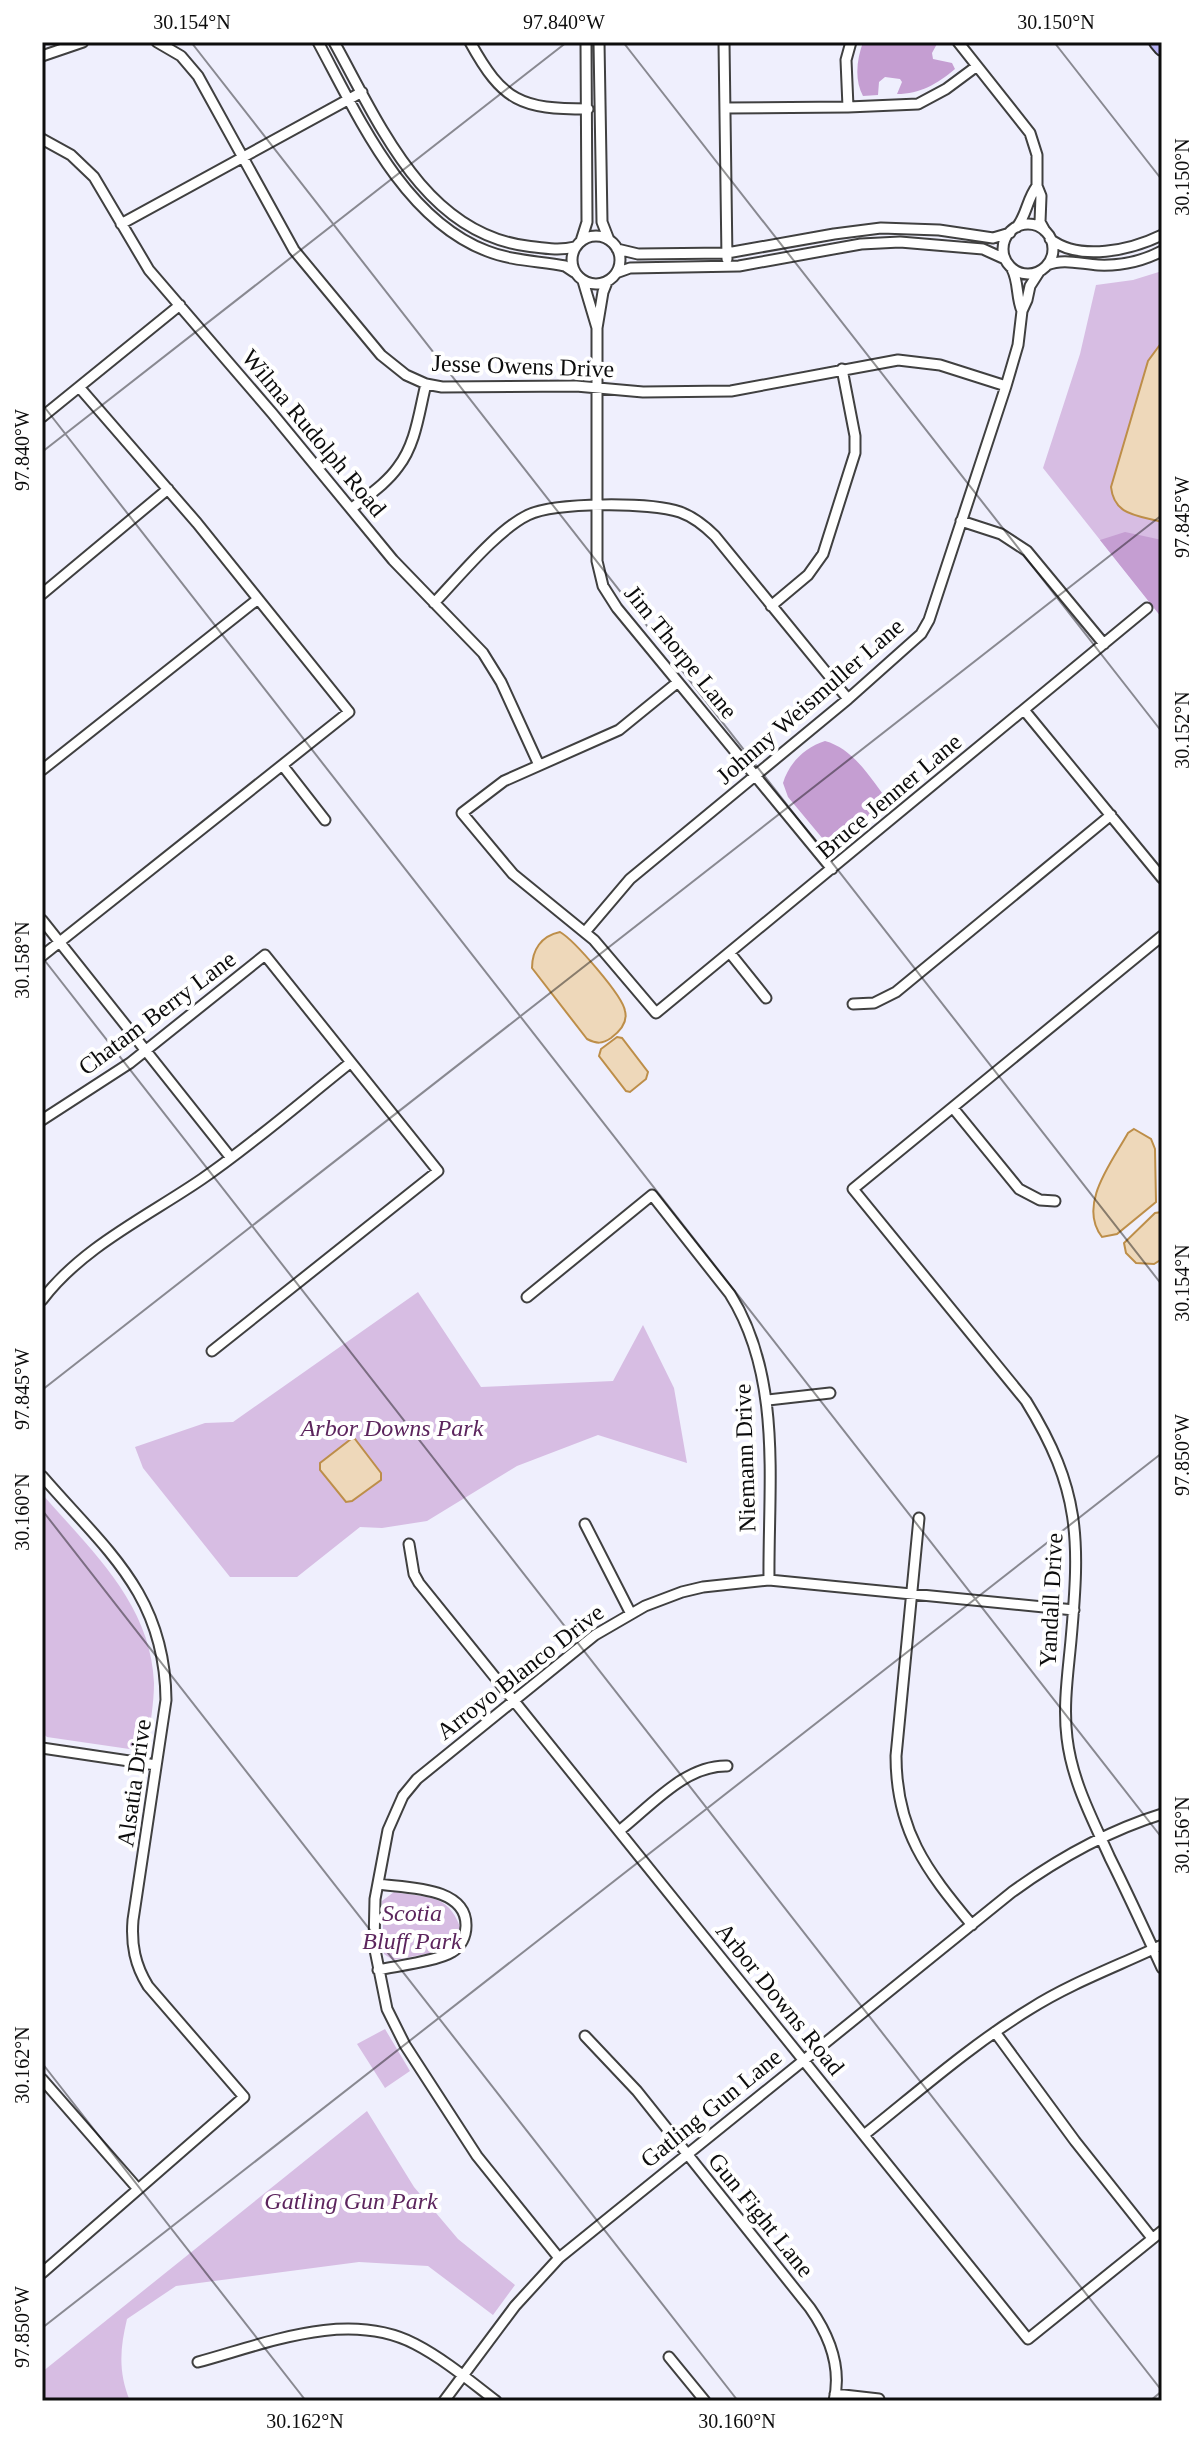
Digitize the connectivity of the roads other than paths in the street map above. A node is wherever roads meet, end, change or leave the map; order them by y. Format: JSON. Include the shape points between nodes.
{"nodes":[{"id":1,"x":83,"y":42,"type":"edge"},
{"id":2,"x":157,"y":42,"type":"edge"},
{"id":3,"x":318,"y":42,"type":"edge"},
{"id":4,"x":334,"y":42,"type":"edge"},
{"id":5,"x":470,"y":42,"type":"edge"},
{"id":6,"x":586,"y":42,"type":"edge"},
{"id":7,"x":599,"y":42,"type":"edge"},
{"id":8,"x":724,"y":42,"type":"edge"},
{"id":9,"x":851,"y":42,"type":"edge"},
{"id":10,"x":958,"y":42,"type":"edge"},
{"id":11,"x":1157,"y":42,"type":"edge"},
{"id":12,"x":1162,"y":48,"type":"edge"},
{"id":13,"x":42,"y":56,"type":"edge"},
{"id":14,"x":977,"y":66,"type":"junction"},
{"id":15,"x":362,"y":92,"type":"junction"},
{"id":16,"x":349,"y":99,"type":"junction"},
{"id":17,"x":848,"y":107,"type":"junction"},
{"id":18,"x":726,"y":108,"type":"junction"},
{"id":19,"x":586,"y":109,"type":"junction"},
{"id":20,"x":600,"y":109,"type":"junction"},
{"id":21,"x":42,"y":139,"type":"edge"},
{"id":22,"x":243,"y":158,"type":"junction"},
{"id":23,"x":1037,"y":186,"type":"junction"},
{"id":24,"x":121,"y":224,"type":"junction"},
{"id":25,"x":1013,"y":230,"type":"junction"},
{"id":26,"x":1048,"y":235,"type":"junction"},
{"id":27,"x":1162,"y":235,"type":"edge"},
{"id":28,"x":609,"y":240,"type":"junction"},
{"id":29,"x":578,"y":244,"type":"junction"},
{"id":30,"x":617,"y":249,"type":"junction"},
{"id":31,"x":1162,"y":251,"type":"edge"},
{"id":32,"x":727,"y":253,"type":"junction"},
{"id":33,"x":1005,"y":259,"type":"junction"},
{"id":34,"x":728,"y":266,"type":"junction"},
{"id":35,"x":1012,"y":268,"type":"junction"},
{"id":36,"x":1043,"y":268,"type":"junction"},
{"id":37,"x":574,"y":272,"type":"junction"},
{"id":38,"x":616,"y":273,"type":"junction"},
{"id":39,"x":583,"y":281,"type":"junction"},
{"id":40,"x":607,"y":282,"type":"junction"},
{"id":41,"x":180,"y":305,"type":"junction"},
{"id":42,"x":1022,"y":311,"type":"junction"},
{"id":43,"x":597,"y":328,"type":"junction"},
{"id":44,"x":842,"y":369,"type":"junction"},
{"id":45,"x":426,"y":384,"type":"junction"},
{"id":46,"x":1006,"y":386,"type":"junction"},
{"id":47,"x":79,"y":387,"type":"junction"},
{"id":48,"x":598,"y":387,"type":"junction"},
{"id":49,"x":42,"y":417,"type":"edge"},
{"id":50,"x":168,"y":489,"type":"junction"},
{"id":51,"x":597,"y":506,"type":"junction"},
{"id":52,"x":351,"y":509,"type":"junction"},
{"id":53,"x":961,"y":521,"type":"junction"},
{"id":54,"x":42,"y":594,"type":"edge"},
{"id":55,"x":258,"y":599,"type":"junction"},
{"id":56,"x":434,"y":603,"type":"junction"},
{"id":57,"x":771,"y":606,"type":"junction"},
{"id":58,"x":1147,"y":608,"type":"dead end"},
{"id":59,"x":1104,"y":644,"type":"junction"},
{"id":60,"x":678,"y":682,"type":"junction"},
{"id":61,"x":848,"y":699,"type":"junction"},
{"id":62,"x":1024,"y":710,"type":"junction"},
{"id":63,"x":539,"y":765,"type":"junction"},
{"id":64,"x":283,"y":766,"type":"junction"},
{"id":65,"x":42,"y":770,"type":"edge"},
{"id":66,"x":755,"y":776,"type":"junction"},
{"id":67,"x":1111,"y":815,"type":"junction"},
{"id":68,"x":325,"y":820,"type":"dead end"},
{"id":69,"x":832,"y":869,"type":"junction"},
{"id":70,"x":1162,"y":878,"type":"edge"},
{"id":71,"x":42,"y":920,"type":"edge"},
{"id":72,"x":585,"y":932,"type":"junction"},
{"id":73,"x":1162,"y":936,"type":"edge"},
{"id":74,"x":60,"y":943,"type":"junction"},
{"id":75,"x":730,"y":953,"type":"junction"},
{"id":76,"x":42,"y":956,"type":"edge"},
{"id":77,"x":766,"y":998,"type":"dead end"},
{"id":78,"x":853,"y":1004,"type":"dead end"},
{"id":79,"x":146,"y":1051,"type":"junction"},
{"id":80,"x":350,"y":1063,"type":"junction"},
{"id":81,"x":953,"y":1108,"type":"junction"},
{"id":82,"x":42,"y":1120,"type":"edge"},
{"id":83,"x":231,"y":1158,"type":"junction"},
{"id":84,"x":1055,"y":1201,"type":"dead end"},
{"id":85,"x":527,"y":1297,"type":"dead end"},
{"id":86,"x":42,"y":1300,"type":"edge"},
{"id":87,"x":212,"y":1351,"type":"dead end"},
{"id":88,"x":830,"y":1393,"type":"dead end"},
{"id":89,"x":768,"y":1400,"type":"junction"},
{"id":90,"x":45,"y":1480,"type":"edge"},
{"id":91,"x":919,"y":1518,"type":"dead end"},
{"id":92,"x":585,"y":1524,"type":"dead end"},
{"id":93,"x":409,"y":1544,"type":"dead end"},
{"id":94,"x":769,"y":1580,"type":"junction"},
{"id":95,"x":912,"y":1593,"type":"junction"},
{"id":96,"x":1074,"y":1610,"type":"junction"},
{"id":97,"x":631,"y":1614,"type":"junction"},
{"id":98,"x":513,"y":1699,"type":"junction"},
{"id":99,"x":42,"y":1748,"type":"edge"},
{"id":100,"x":156,"y":1765,"type":"junction"},
{"id":101,"x":727,"y":1766,"type":"dead end"},
{"id":102,"x":1162,"y":1814,"type":"edge"},
{"id":103,"x":619,"y":1831,"type":"junction"},
{"id":104,"x":1101,"y":1837,"type":"junction"},
{"id":105,"x":378,"y":1884,"type":"junction"},
{"id":106,"x":972,"y":1925,"type":"junction"},
{"id":107,"x":1158,"y":1947,"type":"edge"},
{"id":108,"x":1162,"y":1968,"type":"edge"},
{"id":109,"x":378,"y":1970,"type":"junction"},
{"id":110,"x":995,"y":2032,"type":"junction"},
{"id":111,"x":585,"y":2036,"type":"dead end"},
{"id":112,"x":803,"y":2059,"type":"junction"},
{"id":113,"x":42,"y":2080,"type":"edge"},
{"id":114,"x":864,"y":2135,"type":"junction"},
{"id":115,"x":686,"y":2154,"type":"junction"},
{"id":116,"x":138,"y":2189,"type":"junction"},
{"id":117,"x":1162,"y":2231,"type":"edge"},
{"id":118,"x":1152,"y":2238,"type":"junction"},
{"id":119,"x":559,"y":2258,"type":"junction"},
{"id":120,"x":42,"y":2273,"type":"edge"},
{"id":121,"x":669,"y":2357,"type":"dead end"},
{"id":122,"x":198,"y":2362,"type":"dead end"},
{"id":123,"x":463,"y":2376,"type":"junction"},
{"id":124,"x":834,"y":2397,"type":"edge"},
{"id":125,"x":879,"y":2399,"type":"dead end"},
{"id":126,"x":444,"y":2401,"type":"edge"},
{"id":127,"x":496,"y":2401,"type":"edge"},
{"id":128,"x":705,"y":2401,"type":"edge"}],
"edges":[{"from":1,"to":13,"type":"street"},
{"from":2,"to":22,"type":"street","name":"Jesse Owens Drive","via":[[181,56],[198,76]]},
{"from":3,"to":16,"type":"street"},
{"from":4,"to":15,"type":"street"},
{"from":5,"to":19,"type":"street","via":[[491,78],[510,95],[537,107]]},
{"from":6,"to":19,"type":"street"},
{"from":7,"to":20,"type":"street"},
{"from":8,"to":18,"type":"street"},
{"from":9,"to":17,"type":"street","via":[[846,60]]},
{"from":10,"to":14,"type":"street"},
{"from":11,"to":12,"type":"street"},
{"from":14,"to":17,"type":"street","via":[[918,104]]},
{"from":14,"to":23,"type":"street","via":[[1030,133],[1037,155]]},
{"from":15,"to":16,"type":"street"},
{"from":15,"to":29,"type":"street","via":[[400,158],[460,223],[508,244],[558,251]]},
{"from":16,"to":22,"type":"street"},
{"from":16,"to":37,"type":"street","via":[[390,167],[456,236],[504,257]]},
{"from":17,"to":18,"type":"street"},
{"from":18,"to":32,"type":"street"},
{"from":19,"to":20,"type":"street"},
{"from":19,"to":29,"type":"street","via":[[587,222]]},
{"from":20,"to":28,"type":"street","via":[[602,222]]},
{"from":21,"to":24,"type":"street","name":"Wilma Rudolph Road","via":[[82,164]]},
{"from":22,"to":24,"type":"street"},
{"from":22,"to":45,"type":"street","name":"Jesse Owens Drive","via":[[283,233],[323,287],[390,363]]},
{"from":23,"to":25,"type":"street"},
{"from":23,"to":26,"type":"street","via":[[1040,222]]},
{"from":24,"to":41,"type":"street","name":"Wilma Rudolph Road","via":[[137,254]]},
{"from":25,"to":26,"type":"street","via":[[1032,225]]},
{"from":25,"to":32,"type":"street","via":[[993,238],[939,230],[870,229]]},
{"from":25,"to":33,"type":"street","via":[[1004,245]]},
{"from":26,"to":27,"type":"street","via":[[1068,249],[1099,251],[1132,247]]},
{"from":26,"to":36,"type":"street","via":[[1052,253]]},
{"from":28,"to":29,"type":"street","via":[[592,236]]},
{"from":28,"to":30,"type":"street"},
{"from":29,"to":37,"type":"street"},
{"from":30,"to":32,"type":"street","via":[[638,254]]},
{"from":30,"to":38,"type":"street"},
{"from":31,"to":36,"type":"street","via":[[1118,264],[1061,261]]},
{"from":32,"to":34,"type":"street"},
{"from":33,"to":34,"type":"street","via":[[983,249],[900,242]]},
{"from":33,"to":35,"type":"street"},
{"from":34,"to":38,"type":"street","via":[[630,268]]},
{"from":35,"to":36,"type":"street","via":[[1025,274]]},
{"from":35,"to":42,"type":"street","name":"Johnny Weismuller Lane"},
{"from":36,"to":42,"type":"street","name":"Johnny Weismuller Lane","via":[[1032,278]]},
{"from":37,"to":39,"type":"street"},
{"from":38,"to":40,"type":"street"},
{"from":39,"to":40,"type":"street"},
{"from":39,"to":43,"type":"street","name":"Jim Thorpe Lane"},
{"from":40,"to":43,"type":"street","name":"Jim Thorpe Lane"},
{"from":41,"to":47,"type":"street"},
{"from":41,"to":52,"type":"street","name":"Wilma Rudolph Road"},
{"from":42,"to":46,"type":"street","name":"Johnny Weismuller Lane"},
{"from":43,"to":48,"type":"street","name":"Jim Thorpe Lane"},
{"from":44,"to":46,"type":"street","name":"Jesse Owens Drive","via":[[912,360]]},
{"from":44,"to":48,"type":"street","name":"Jesse Owens Drive","via":[[731,391]]},
{"from":44,"to":57,"type":"street","via":[[855,436],[852,467],[823,554]]},
{"from":45,"to":48,"type":"street","name":"Jesse Owens Drive"},
{"from":45,"to":52,"type":"street","via":[[405,457]]},
{"from":46,"to":53,"type":"street","name":"Johnny Weismuller Lane"},
{"from":47,"to":49,"type":"street"},
{"from":47,"to":50,"type":"street"},
{"from":48,"to":51,"type":"street","name":"Jim Thorpe Lane"},
{"from":50,"to":54,"type":"street"},
{"from":50,"to":55,"type":"street"},
{"from":51,"to":56,"type":"street","via":[[551,508],[520,519]]},
{"from":51,"to":57,"type":"street","via":[[656,507],[694,519],[715,536]]},
{"from":51,"to":60,"type":"street","name":"Jim Thorpe Lane","via":[[597,561],[603,586]]},
{"from":52,"to":56,"type":"street","name":"Wilma Rudolph Road"},
{"from":53,"to":59,"type":"street","via":[[1001,534],[1027,551]]},
{"from":53,"to":61,"type":"street","name":"Johnny Weismuller Lane","via":[[921,634]]},
{"from":55,"to":64,"type":"street","via":[[349,712]]},
{"from":55,"to":65,"type":"street"},
{"from":56,"to":63,"type":"street","name":"Wilma Rudolph Road","via":[[492,667]]},
{"from":57,"to":61,"type":"street"},
{"from":58,"to":59,"type":"street","name":"Bruce Jenner Lane"},
{"from":59,"to":62,"type":"street","name":"Bruce Jenner Lane"},
{"from":60,"to":63,"type":"street","via":[[619,730]]},
{"from":60,"to":66,"type":"street","name":"Jim Thorpe Lane"},
{"from":61,"to":66,"type":"street","name":"Johnny Weismuller Lane"},
{"from":62,"to":67,"type":"street"},
{"from":62,"to":69,"type":"street","name":"Bruce Jenner Lane"},
{"from":63,"to":72,"type":"street","via":[[504,781],[462,813],[513,874]]},
{"from":64,"to":68,"type":"street"},
{"from":64,"to":74,"type":"street"},
{"from":66,"to":69,"type":"street","name":"Jim Thorpe Lane"},
{"from":66,"to":72,"type":"street","name":"Johnny Weismuller Lane","via":[[630,879]]},
{"from":67,"to":70,"type":"street"},
{"from":67,"to":78,"type":"street","via":[[896,992],[874,1003]]},
{"from":69,"to":75,"type":"street","name":"Bruce Jenner Lane"},
{"from":71,"to":74,"type":"street"},
{"from":72,"to":75,"type":"street","name":"Bruce Jenner Lane","via":[[656,1013]]},
{"from":73,"to":81,"type":"street"},
{"from":74,"to":76,"type":"street"},
{"from":74,"to":79,"type":"street"},
{"from":75,"to":77,"type":"street"},
{"from":79,"to":80,"type":"street","name":"Chatam Berry Lane","via":[[265,955]]},
{"from":79,"to":82,"type":"street","name":"Chatam Berry Lane"},
{"from":79,"to":83,"type":"street"},
{"from":80,"to":83,"type":"street"},
{"from":80,"to":87,"type":"street","name":"Chatam Berry Lane","via":[[438,1171]]},
{"from":81,"to":84,"type":"street","via":[[1019,1189]]},
{"from":81,"to":96,"type":"street","name":"Yandall Drive","via":[[853,1189],[1016,1388],[1048,1438],[1074,1520]]},
{"from":83,"to":86,"type":"street","via":[[101,1246]]},
{"from":85,"to":89,"type":"street","name":"Niemann Drive","via":[[652,1195],[740,1309]]},
{"from":88,"to":89,"type":"street"},
{"from":89,"to":94,"type":"street","name":"Niemann Drive"},
{"from":90,"to":100,"type":"street","name":"Alsatia Drive","via":[[125,1571],[158,1634],[166,1700]]},
{"from":91,"to":95,"type":"street"},
{"from":92,"to":97,"type":"street"},
{"from":93,"to":98,"type":"street","name":"Arbor Downs Road","via":[[419,1583]]},
{"from":94,"to":95,"type":"street","name":"Arroyo Blanco Drive"},
{"from":94,"to":97,"type":"street","name":"Arroyo Blanco Drive","via":[[703,1587]]},
{"from":95,"to":96,"type":"street","name":"Arroyo Blanco Drive"},
{"from":95,"to":106,"type":"street","via":[[896,1756],[901,1810],[933,1878]]},
{"from":96,"to":104,"type":"street","name":"Yandall Drive","via":[[1067,1737],[1080,1791]]},
{"from":97,"to":98,"type":"street","name":"Arroyo Blanco Drive","via":[[576,1648]]},
{"from":98,"to":103,"type":"street","name":"Arbor Downs Road"},
{"from":98,"to":105,"type":"street","name":"Arroyo Blanco Drive","via":[[403,1796],[388,1830]]},
{"from":99,"to":100,"type":"street"},
{"from":100,"to":116,"type":"street","name":"Alsatia Drive","via":[[133,1920],[136,1963],[156,1997],[244,2097]]},
{"from":101,"to":103,"type":"street","via":[[691,1773]]},
{"from":102,"to":104,"type":"street","name":"Gatling Gun Lane"},
{"from":103,"to":112,"type":"street","name":"Arbor Downs Road"},
{"from":104,"to":106,"type":"street","name":"Gatling Gun Lane","via":[[1048,1866]]},
{"from":104,"to":107,"type":"street","name":"Yandall Drive"},
{"from":105,"to":109,"type":"street","name":"Arroyo Blanco Drive","via":[[373,1923]]},
{"from":105,"to":109,"type":"street","via":[[450,1897],[463,1911],[466,1929],[459,1946],[447,1955]]},
{"from":106,"to":112,"type":"street","name":"Gatling Gun Lane"},
{"from":107,"to":108,"type":"street","name":"Yandall Drive"},
{"from":107,"to":110,"type":"street","via":[[1053,1996]]},
{"from":109,"to":119,"type":"street","name":"Arroyo Blanco Drive","via":[[395,2027],[492,2177]]},
{"from":110,"to":114,"type":"street"},
{"from":110,"to":118,"type":"street"},
{"from":111,"to":115,"type":"street","name":"Gun Fight Lane"},
{"from":112,"to":114,"type":"street","name":"Arbor Downs Road"},
{"from":112,"to":115,"type":"street","name":"Gatling Gun Lane"},
{"from":113,"to":116,"type":"street"},
{"from":114,"to":118,"type":"street","name":"Arbor Downs Road","via":[[1028,2339]]},
{"from":115,"to":119,"type":"street","name":"Gatling Gun Lane"},
{"from":115,"to":124,"type":"street","name":"Gun Fight Lane","via":[[820,2322],[834,2359]]},
{"from":116,"to":120,"type":"street"},
{"from":117,"to":118,"type":"street","name":"Arbor Downs Road"},
{"from":119,"to":123,"type":"street","name":"Gatling Gun Lane"},
{"from":121,"to":128,"type":"street"},
{"from":122,"to":123,"type":"street","via":[[309,2332],[357,2330],[414,2344]]},
{"from":123,"to":126,"type":"street","name":"Gatling Gun Lane"},
{"from":123,"to":127,"type":"street"},
{"from":124,"to":125,"type":"street"}]}
